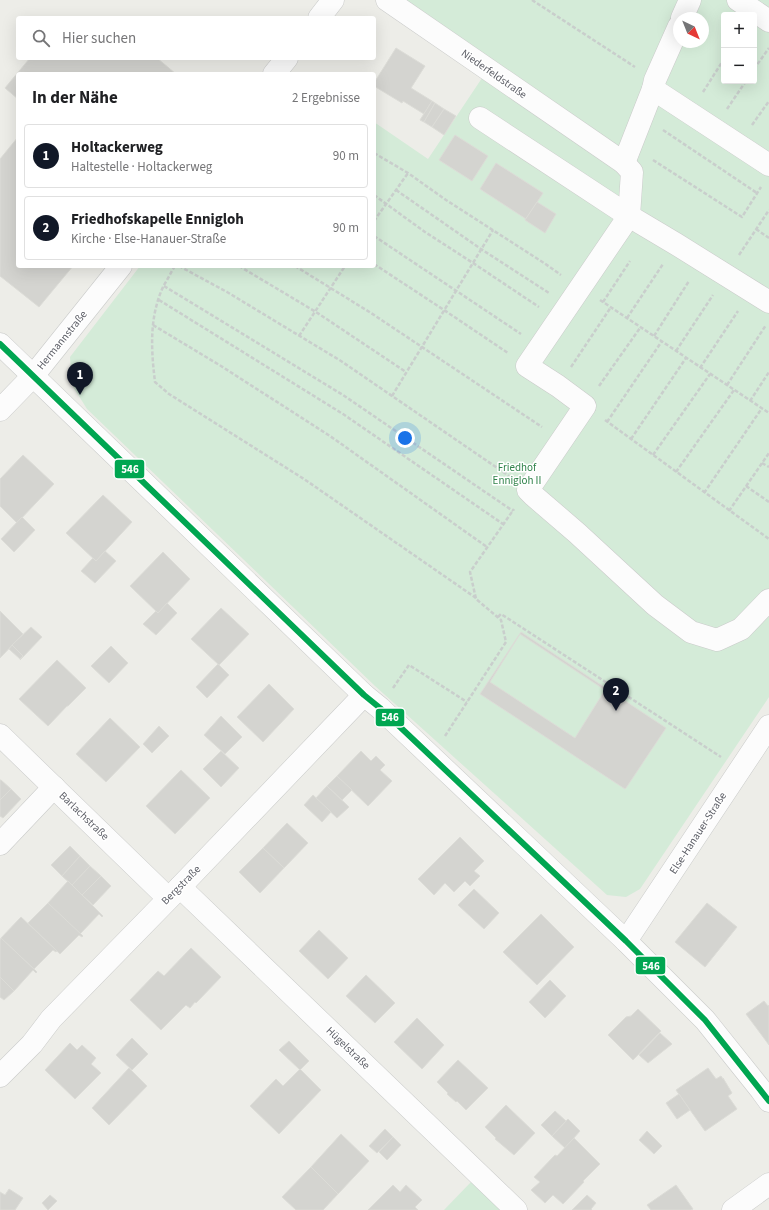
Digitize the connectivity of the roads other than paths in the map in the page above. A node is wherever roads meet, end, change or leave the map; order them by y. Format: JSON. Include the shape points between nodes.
{"nodes":[{"id":1,"x":333,"y":0,"type":"edge"},
{"id":2,"x":690,"y":0,"type":"edge"},
{"id":3,"x":738,"y":0,"type":"edge"},
{"id":4,"x":401,"y":4,"type":"edge"},
{"id":5,"x":685,"y":12,"type":"edge"},
{"id":6,"x":321,"y":16,"type":"edge"},
{"id":7,"x":769,"y":21,"type":"edge"},
{"id":8,"x":673,"y":40,"type":"edge"},
{"id":9,"x":285,"y":60,"type":"edge"},
{"id":10,"x":276,"y":72,"type":"edge"},
{"id":11,"x":654,"y":84,"type":"junction"},
{"id":12,"x":480,"y":118,"type":"dead end"},
{"id":13,"x":624,"y":163,"type":"junction"},
{"id":14,"x":767,"y":174,"type":"edge"},
{"id":15,"x":629,"y":216,"type":"junction"},
{"id":16,"x":119,"y":268,"type":"edge"},
{"id":17,"x":760,"y":297,"type":"edge"},
{"id":18,"x":0,"y":344,"type":"edge"},
{"id":19,"x":33,"y":376,"type":"junction"},
{"id":20,"x":0,"y":410,"type":"edge"},
{"id":21,"x":769,"y":600,"type":"edge"},
{"id":22,"x":372,"y":701,"type":"junction"},
{"id":23,"x":769,"y":726,"type":"edge"},
{"id":24,"x":0,"y":735,"type":"edge"},
{"id":25,"x":54,"y":787,"type":"junction"},
{"id":26,"x":0,"y":844,"type":"edge"},
{"id":27,"x":174,"y":892,"type":"junction"},
{"id":28,"x":626,"y":941,"type":"junction"},
{"id":29,"x":0,"y":1076,"type":"edge"},
{"id":30,"x":769,"y":1101,"type":"edge"},
{"id":31,"x":769,"y":1184,"type":"edge"},
{"id":32,"x":516,"y":1210,"type":"edge"},
{"id":33,"x":733,"y":1210,"type":"edge"}],
"edges":[{"from":1,"to":6,"type":"street"},
{"from":2,"to":5,"type":"street"},
{"from":3,"to":7,"type":"street"},
{"from":4,"to":13,"type":"street","name":"Niederfeldstraße"},
{"from":8,"to":11,"type":"street"},
{"from":9,"to":10,"type":"street"},
{"from":11,"to":13,"type":"street"},
{"from":11,"to":14,"type":"street","via":[[689,113],[738,145]]},
{"from":12,"to":15,"type":"street"},
{"from":13,"to":15,"type":"street","via":[[632,172]]},
{"from":15,"to":17,"type":"street"},
{"from":15,"to":21,"type":"street","via":[[527,366],[585,406],[528,490],[656,605],[691,632],[717,640],[741,629]]},
{"from":16,"to":19,"type":"street","name":"Hermannstraße"},
{"from":18,"to":19,"type":"street"},
{"from":19,"to":20,"type":"street","name":"Hermannstraße"},
{"from":19,"to":22,"type":"street"},
{"from":22,"to":27,"type":"street","name":"Bergstraße"},
{"from":22,"to":28,"type":"street"},
{"from":23,"to":28,"type":"street","name":"Else-Hanauer-Straße"},
{"from":24,"to":25,"type":"street","name":"Barlachstraße"},
{"from":25,"to":26,"type":"street"},
{"from":25,"to":27,"type":"street","name":"Barlachstraße"},
{"from":27,"to":29,"type":"street","name":"Bergstraße","via":[[51,1019],[32,1044]]},
{"from":27,"to":32,"type":"street","name":"Hügelstraße"},
{"from":28,"to":30,"type":"street","via":[[705,1020]]},
{"from":31,"to":33,"type":"street"}]}
